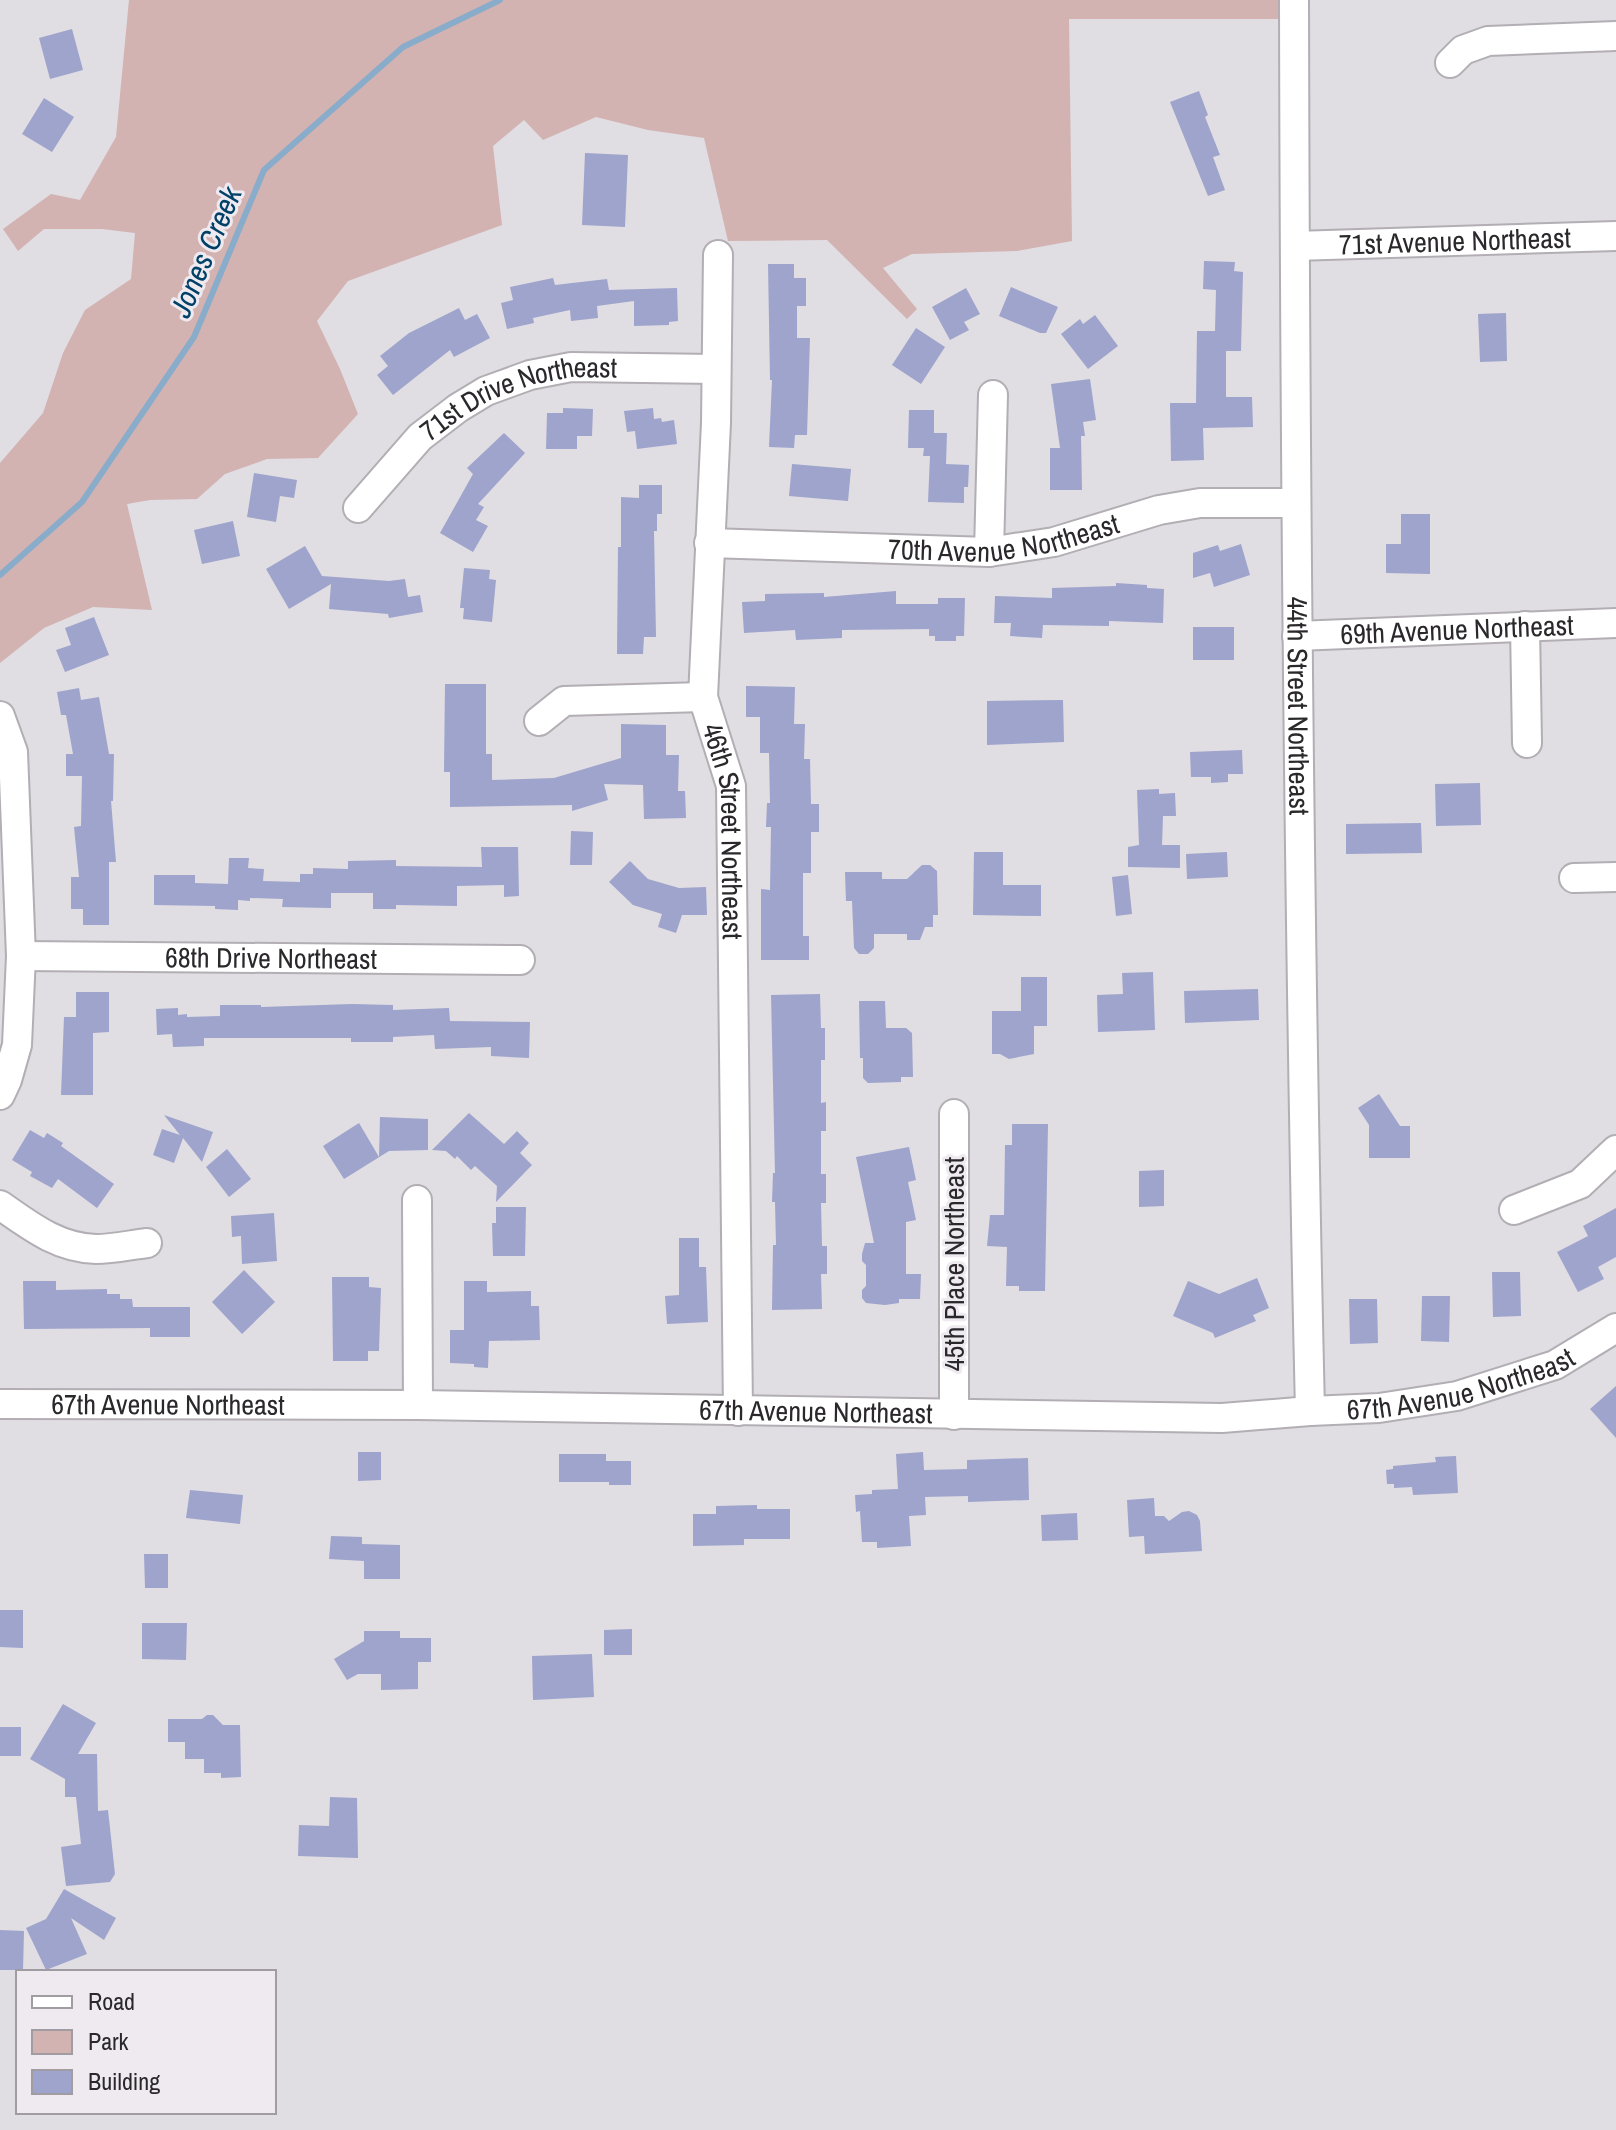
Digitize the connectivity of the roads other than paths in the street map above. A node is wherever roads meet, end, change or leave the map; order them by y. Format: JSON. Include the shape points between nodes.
{"nodes":[{"id":1,"x":1294,"y":0,"type":"edge"},
{"id":2,"x":1616,"y":36,"type":"edge"},
{"id":3,"x":1450,"y":63,"type":"dead end"},
{"id":4,"x":1616,"y":236,"type":"edge"},
{"id":5,"x":1295,"y":246,"type":"junction"},
{"id":6,"x":718,"y":255,"type":"dead end"},
{"id":7,"x":716,"y":369,"type":"junction"},
{"id":8,"x":993,"y":395,"type":"dead end"},
{"id":9,"x":1295,"y":503,"type":"junction"},
{"id":10,"x":358,"y":508,"type":"dead end"},
{"id":11,"x":709,"y":543,"type":"junction"},
{"id":12,"x":989,"y":552,"type":"junction"},
{"id":13,"x":1616,"y":623,"type":"edge"},
{"id":14,"x":1525,"y":626,"type":"junction"},
{"id":15,"x":1297,"y":636,"type":"junction"},
{"id":16,"x":703,"y":697,"type":"junction"},
{"id":17,"x":0,"y":716,"type":"edge"},
{"id":18,"x":539,"y":721,"type":"dead end"},
{"id":19,"x":1527,"y":743,"type":"dead end"},
{"id":20,"x":1616,"y":877,"type":"edge"},
{"id":21,"x":1574,"y":878,"type":"dead end"},
{"id":22,"x":21,"y":956,"type":"junction"},
{"id":23,"x":520,"y":960,"type":"dead end"},
{"id":24,"x":0,"y":1095,"type":"edge"},
{"id":25,"x":954,"y":1114,"type":"dead end"},
{"id":26,"x":1616,"y":1150,"type":"edge"},
{"id":27,"x":417,"y":1200,"type":"dead end"},
{"id":28,"x":0,"y":1205,"type":"edge"},
{"id":29,"x":1514,"y":1210,"type":"dead end"},
{"id":30,"x":147,"y":1243,"type":"dead end"},
{"id":31,"x":1616,"y":1328,"type":"edge"},
{"id":32,"x":0,"y":1404,"type":"edge"},
{"id":33,"x":418,"y":1405,"type":"junction"},
{"id":34,"x":738,"y":1411,"type":"junction"},
{"id":35,"x":1310,"y":1411,"type":"junction"},
{"id":36,"x":954,"y":1415,"type":"junction"}],
"edges":[{"from":1,"to":5,"type":"street","name":"44th Street Northeast"},
{"from":2,"to":3,"type":"street","via":[[1488,41],[1463,50]]},
{"from":4,"to":5,"type":"street","name":"71st Avenue Northeast"},
{"from":5,"to":9,"type":"street","name":"44th Street Northeast"},
{"from":6,"to":7,"type":"street","name":"46th Street Northeast"},
{"from":7,"to":10,"type":"street","name":"71st Drive Northeast","via":[[571,367],[486,391],[420,437]]},
{"from":7,"to":11,"type":"street","name":"46th Street Northeast"},
{"from":8,"to":12,"type":"street"},
{"from":9,"to":12,"type":"street","name":"70th Avenue Northeast","via":[[1200,503],[1054,542]]},
{"from":9,"to":15,"type":"street","name":"44th Street Northeast"},
{"from":11,"to":12,"type":"street","name":"70th Avenue Northeast"},
{"from":11,"to":16,"type":"street","name":"46th Street Northeast"},
{"from":13,"to":14,"type":"street","name":"69th Avenue Northeast"},
{"from":14,"to":15,"type":"street","name":"69th Avenue Northeast"},
{"from":14,"to":19,"type":"street"},
{"from":15,"to":35,"type":"street","name":"44th Street Northeast"},
{"from":16,"to":18,"type":"street","via":[[564,701]]},
{"from":16,"to":34,"type":"street","name":"46th Street Northeast","via":[[731,786]]},
{"from":17,"to":22,"type":"street","via":[[13,752]]},
{"from":20,"to":21,"type":"street"},
{"from":22,"to":23,"type":"street","name":"68th Drive Northeast"},
{"from":22,"to":24,"type":"street","via":[[17,1045]]},
{"from":25,"to":36,"type":"street","name":"45th Place Northeast"},
{"from":26,"to":29,"type":"street","via":[[1580,1184]]},
{"from":27,"to":33,"type":"street"},
{"from":28,"to":30,"type":"street","via":[[44,1236],[67,1244],[97,1249]]},
{"from":31,"to":35,"type":"street","name":"67th Avenue Northeast","via":[[1555,1365],[1457,1396],[1379,1408]]},
{"from":32,"to":33,"type":"street","name":"67th Avenue Northeast"},
{"from":33,"to":34,"type":"street","name":"67th Avenue Northeast"},
{"from":34,"to":36,"type":"street","name":"67th Avenue Northeast"},
{"from":35,"to":36,"type":"street","name":"67th Avenue Northeast","via":[[1222,1418]]}]}
